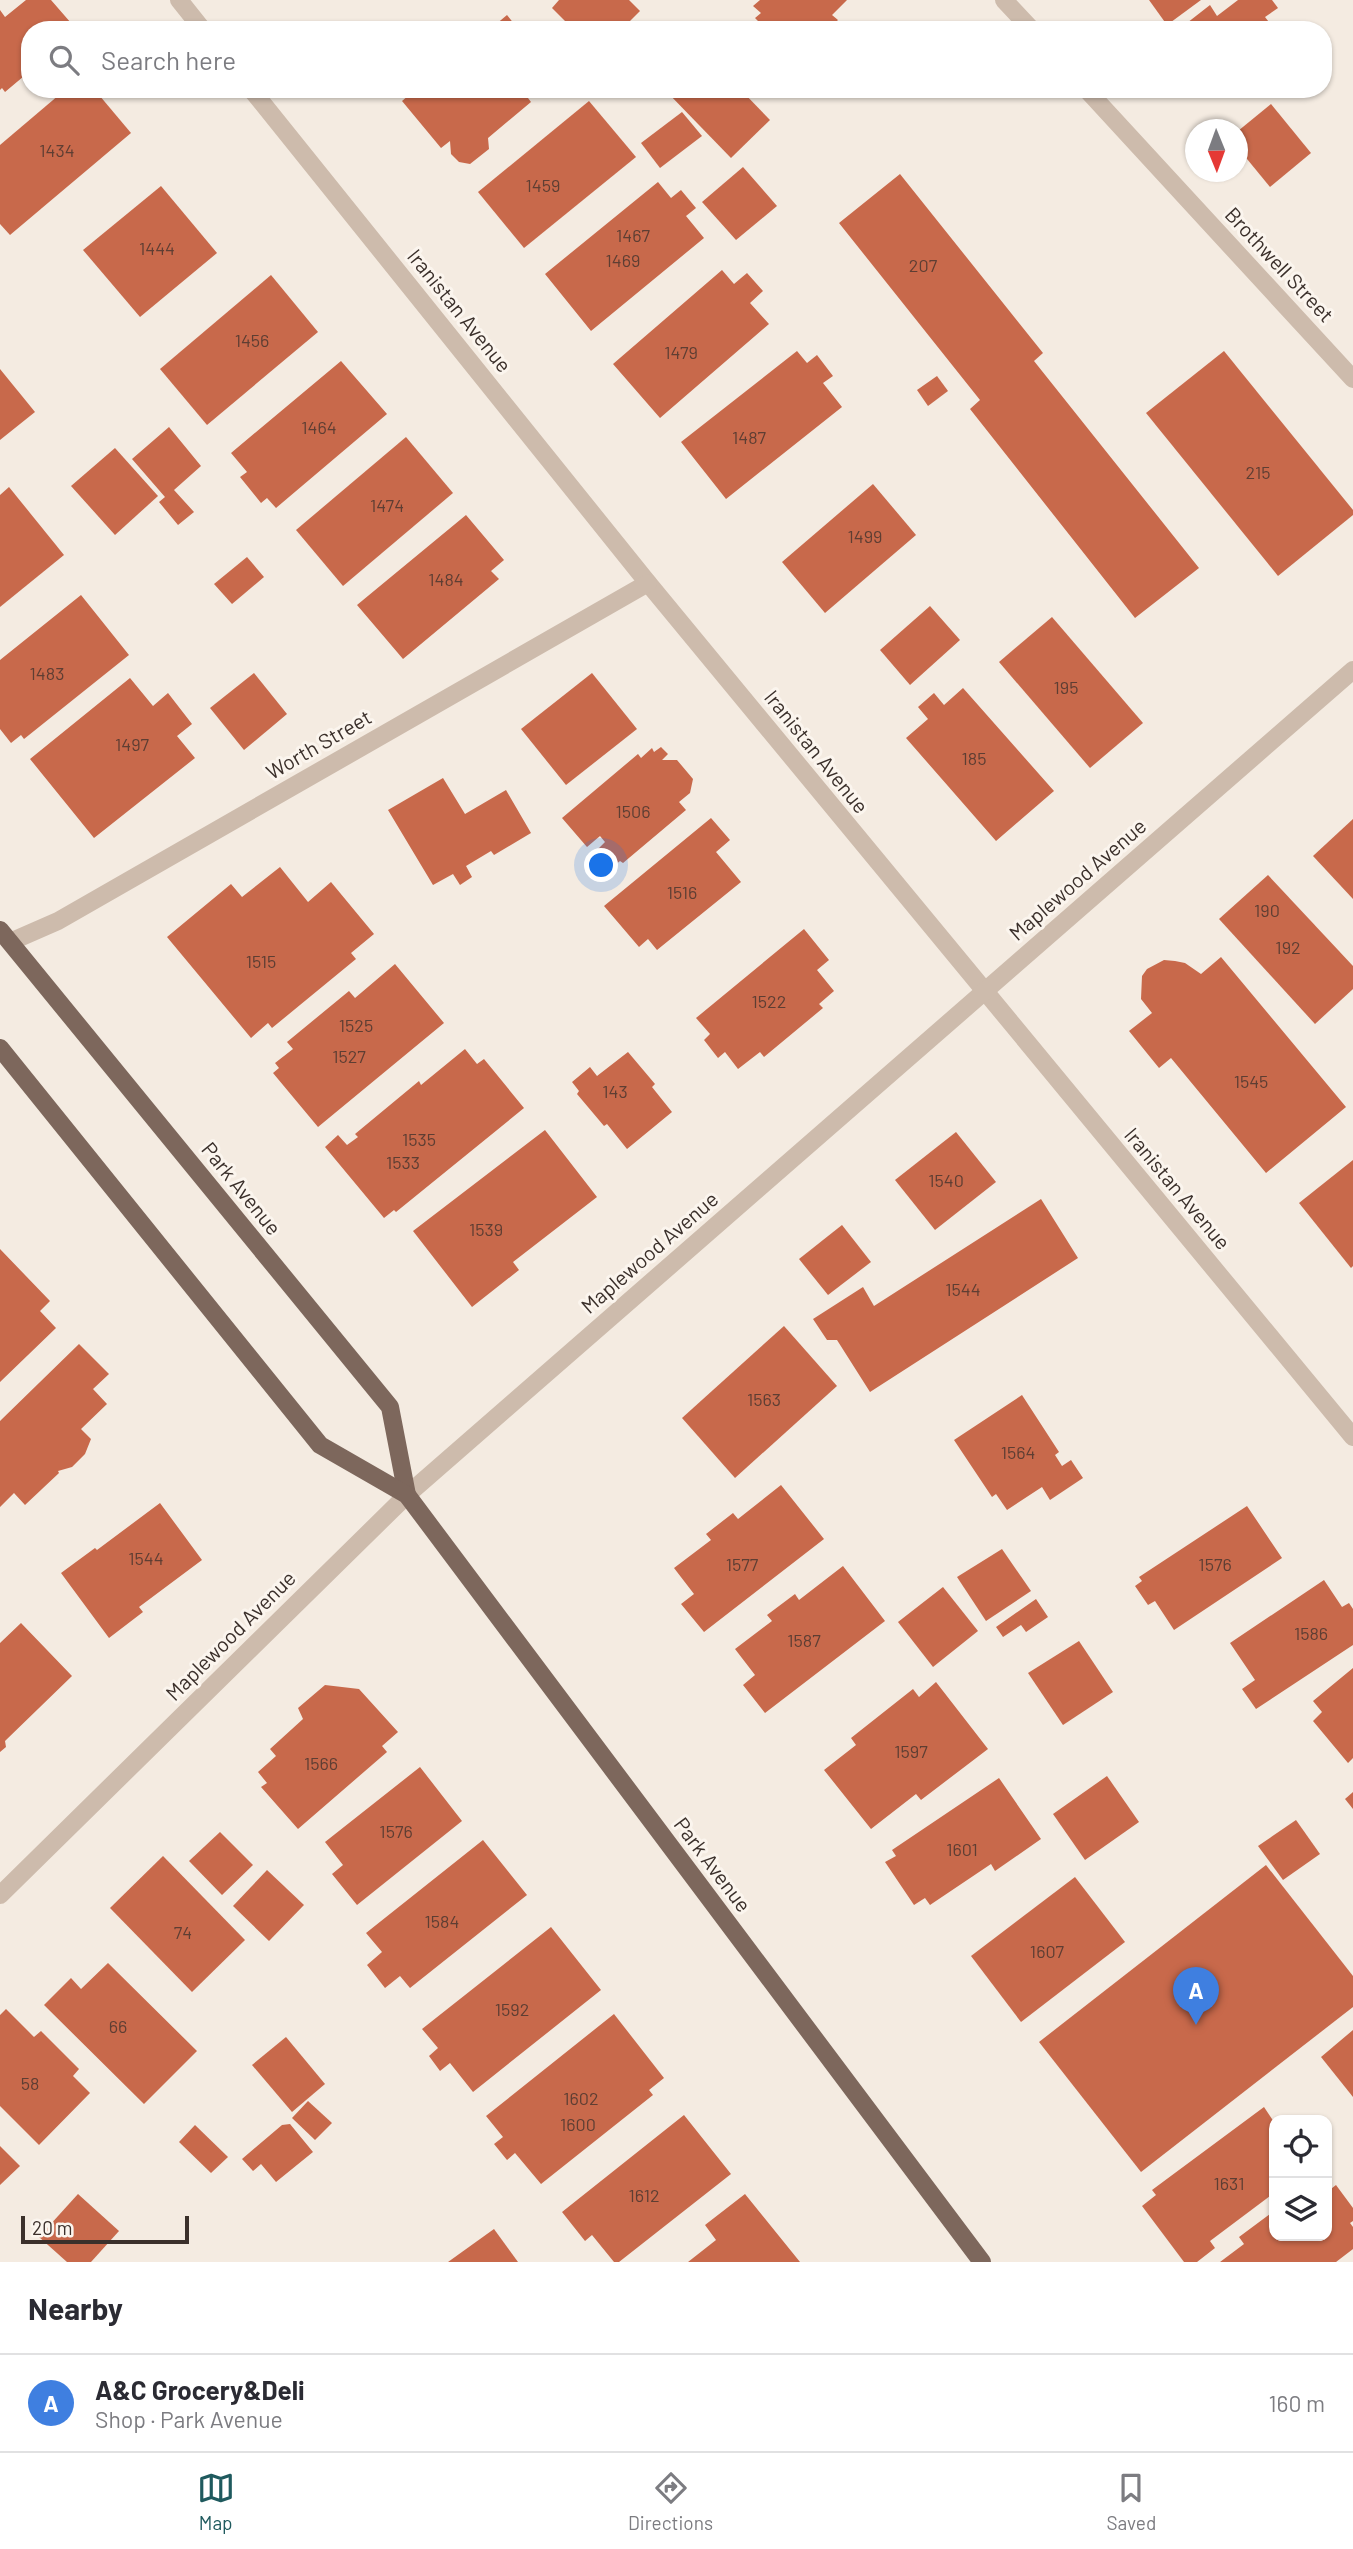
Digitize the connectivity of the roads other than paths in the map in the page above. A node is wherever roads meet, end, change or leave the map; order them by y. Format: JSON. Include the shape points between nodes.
{"nodes":[{"id":1,"x":179,"y":0,"type":"edge"},
{"id":2,"x":1004,"y":0,"type":"edge"},
{"id":3,"x":196,"y":21,"type":"edge"},
{"id":4,"x":1024,"y":21,"type":"edge"},
{"id":5,"x":258,"y":98,"type":"edge"},
{"id":6,"x":1094,"y":98,"type":"edge"},
{"id":7,"x":1353,"y":379,"type":"edge"},
{"id":8,"x":648,"y":583,"type":"junction"},
{"id":9,"x":1353,"y":670,"type":"edge"},
{"id":10,"x":3,"y":940,"type":"edge"},
{"id":11,"x":984,"y":992,"type":"junction"},
{"id":12,"x":0,"y":1048,"type":"edge"},
{"id":13,"x":1353,"y":1437,"type":"edge"},
{"id":14,"x":407,"y":1495,"type":"junction"},
{"id":15,"x":0,"y":1895,"type":"edge"},
{"id":16,"x":982,"y":2262,"type":"edge"}],
"edges":[{"from":1,"to":3,"type":"street"},
{"from":2,"to":4,"type":"street"},
{"from":5,"to":8,"type":"street","name":"Iranistan Avenue"},
{"from":6,"to":7,"type":"street","name":"Brothwell Street"},
{"from":8,"to":10,"type":"street","name":"Worth Street","via":[[58,921]]},
{"from":8,"to":11,"type":"street","name":"Iranistan Avenue"},
{"from":9,"to":11,"type":"street","name":"Maplewood Avenue"},
{"from":10,"to":14,"type":"main road","name":"Park Avenue","via":[[390,1407]]},
{"from":11,"to":13,"type":"street","name":"Iranistan Avenue"},
{"from":11,"to":14,"type":"street","name":"Maplewood Avenue"},
{"from":12,"to":14,"type":"main road","name":"Park Avenue","via":[[320,1445]]},
{"from":14,"to":15,"type":"street","name":"Maplewood Avenue"},
{"from":14,"to":16,"type":"main road","name":"Park Avenue"}]}
